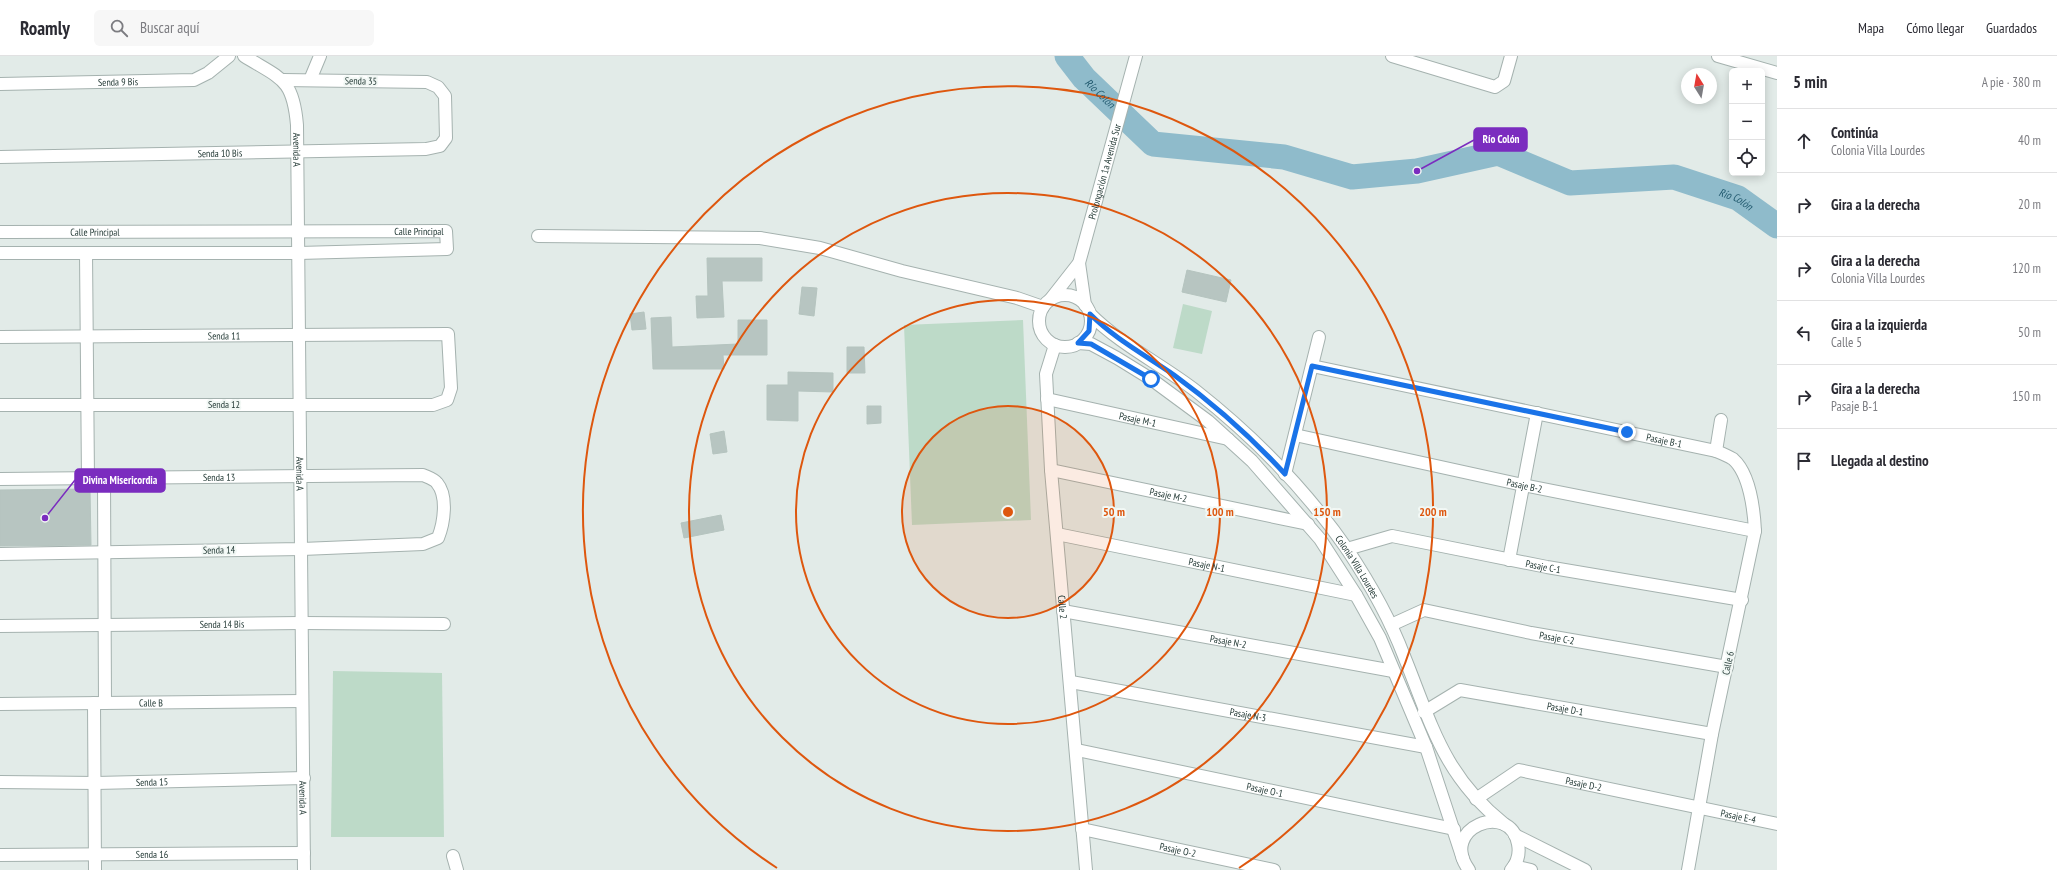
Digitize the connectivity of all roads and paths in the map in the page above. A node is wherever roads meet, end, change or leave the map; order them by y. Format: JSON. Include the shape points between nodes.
{"nodes":[{"id":1,"x":229,"y":56,"type":"edge"},
{"id":2,"x":244,"y":56,"type":"edge"},
{"id":3,"x":320,"y":56,"type":"edge"},
{"id":4,"x":1136,"y":56,"type":"edge"},
{"id":5,"x":1392,"y":56,"type":"edge"},
{"id":6,"x":1511,"y":56,"type":"edge"},
{"id":7,"x":1718,"y":56,"type":"edge"},
{"id":8,"x":1777,"y":73,"type":"edge"},
{"id":9,"x":283,"y":80,"type":"junction"},
{"id":10,"x":310,"y":80,"type":"junction"},
{"id":11,"x":0,"y":84,"type":"edge"},
{"id":12,"x":440,"y":146,"type":"joint"},
{"id":13,"x":297,"y":150,"type":"junction"},
{"id":14,"x":0,"y":157,"type":"edge"},
{"id":15,"x":0,"y":232,"type":"edge"},
{"id":16,"x":298,"y":232,"type":"junction"},
{"id":17,"x":538,"y":236,"type":"dead end"},
{"id":18,"x":0,"y":253,"type":"edge"},
{"id":19,"x":86,"y":253,"type":"junction"},
{"id":20,"x":299,"y":253,"type":"junction"},
{"id":21,"x":1079,"y":263,"type":"junction"},
{"id":22,"x":1046,"y":303,"type":"junction"},
{"id":23,"x":1087,"y":310,"type":"junction"},
{"id":24,"x":301,"y":336,"type":"junction"},
{"id":25,"x":1319,"y":336,"type":"dead end"},
{"id":26,"x":0,"y":337,"type":"edge"},
{"id":27,"x":85,"y":337,"type":"junction"},
{"id":28,"x":1078,"y":343,"type":"junction"},
{"id":29,"x":1055,"y":345,"type":"junction"},
{"id":30,"x":1312,"y":366,"type":"junction"},
{"id":31,"x":1047,"y":399,"type":"junction"},
{"id":32,"x":447,"y":400,"type":"joint"},
{"id":33,"x":300,"y":404,"type":"junction"},
{"id":34,"x":0,"y":405,"type":"edge"},
{"id":35,"x":86,"y":405,"type":"junction"},
{"id":36,"x":1537,"y":413,"type":"junction"},
{"id":37,"x":1721,"y":420,"type":"dead end"},
{"id":38,"x":1295,"y":435,"type":"junction"},
{"id":39,"x":1229,"y":440,"type":"junction"},
{"id":40,"x":1716,"y":451,"type":"junction"},
{"id":41,"x":1733,"y":460,"type":"joint"},
{"id":42,"x":1051,"y":470,"type":"junction"},
{"id":43,"x":1285,"y":474,"type":"junction"},
{"id":44,"x":302,"y":476,"type":"junction"},
{"id":45,"x":0,"y":479,"type":"edge"},
{"id":46,"x":88,"y":479,"type":"junction"},
{"id":47,"x":104,"y":479,"type":"junction"},
{"id":48,"x":1523,"y":485,"type":"junction"},
{"id":49,"x":1308,"y":524,"type":"junction"},
{"id":50,"x":1755,"y":531,"type":"junction"},
{"id":51,"x":1057,"y":534,"type":"junction"},
{"id":52,"x":438,"y":538,"type":"joint"},
{"id":53,"x":302,"y":549,"type":"junction"},
{"id":54,"x":1347,"y":549,"type":"junction"},
{"id":55,"x":105,"y":552,"type":"junction"},
{"id":56,"x":0,"y":554,"type":"edge"},
{"id":57,"x":1509,"y":560,"type":"junction"},
{"id":58,"x":1356,"y":595,"type":"junction"},
{"id":59,"x":1742,"y":600,"type":"junction"},
{"id":60,"x":1063,"y":610,"type":"junction"},
{"id":61,"x":302,"y":623,"type":"junction"},
{"id":62,"x":104,"y":624,"type":"junction"},
{"id":63,"x":444,"y":624,"type":"dead end"},
{"id":64,"x":1391,"y":625,"type":"junction"},
{"id":65,"x":0,"y":626,"type":"edge"},
{"id":66,"x":1727,"y":667,"type":"junction"},
{"id":67,"x":1393,"y":671,"type":"junction"},
{"id":68,"x":1071,"y":682,"type":"junction"},
{"id":69,"x":302,"y":701,"type":"junction"},
{"id":70,"x":99,"y":703,"type":"junction"},
{"id":71,"x":0,"y":704,"type":"edge"},
{"id":72,"x":1424,"y":712,"type":"junction"},
{"id":73,"x":1712,"y":734,"type":"junction"},
{"id":74,"x":1426,"y":747,"type":"junction"},
{"id":75,"x":1076,"y":750,"type":"junction"},
{"id":76,"x":304,"y":778,"type":"junction"},
{"id":77,"x":0,"y":782,"type":"edge"},
{"id":78,"x":96,"y":783,"type":"junction"},
{"id":79,"x":1476,"y":799,"type":"junction"},
{"id":80,"x":1700,"y":808,"type":"junction"},
{"id":81,"x":1504,"y":824,"type":"junction"},
{"id":82,"x":1777,"y":824,"type":"edge"},
{"id":83,"x":1082,"y":829,"type":"junction"},
{"id":84,"x":1454,"y":829,"type":"junction"},
{"id":85,"x":1515,"y":835,"type":"junction"},
{"id":86,"x":304,"y":853,"type":"junction"},
{"id":87,"x":94,"y":854,"type":"junction"},
{"id":88,"x":0,"y":855,"type":"edge"},
{"id":89,"x":453,"y":856,"type":"dead end"},
{"id":90,"x":1463,"y":859,"type":"junction"},
{"id":91,"x":1513,"y":868,"type":"edge"},
{"id":92,"x":95,"y":870,"type":"edge"},
{"id":93,"x":304,"y":870,"type":"edge"},
{"id":94,"x":457,"y":870,"type":"edge"},
{"id":95,"x":1086,"y":870,"type":"edge"},
{"id":96,"x":1274,"y":870,"type":"edge"},
{"id":97,"x":1469,"y":870,"type":"edge"},
{"id":98,"x":1531,"y":870,"type":"edge"},
{"id":99,"x":1585,"y":870,"type":"edge"},
{"id":100,"x":1688,"y":870,"type":"edge"}],
"edges":[{"from":1,"to":11,"type":"street","name":"Senda 9 Bis","via":[[208,74],[194,80]]},
{"from":2,"to":9,"type":"street"},
{"from":3,"to":10,"type":"street"},
{"from":4,"to":21,"type":"street","name":"Prolongación 1a Avenida Sur"},
{"from":5,"to":6,"type":"street","via":[[1495,87],[1504,81]]},
{"from":7,"to":8,"type":"street"},
{"from":9,"to":10,"type":"street","name":"Senda 35"},
{"from":9,"to":13,"type":"street","name":"Avenida A","via":[[291,91],[295,104]]},
{"from":10,"to":12,"type":"street","name":"Senda 35","via":[[427,82],[438,87],[444,96],[446,138]]},
{"from":12,"to":13,"type":"street","name":"Senda 10 Bis","via":[[426,149]]},
{"from":13,"to":14,"type":"street","name":"Senda 10 Bis"},
{"from":13,"to":16,"type":"street","name":"Avenida A"},
{"from":15,"to":16,"type":"street","name":"Calle Principal"},
{"from":16,"to":20,"type":"street","name":"Avenida A"},
{"from":16,"to":20,"type":"street","name":"Calle Principal","via":[[446,231],[447,249]]},
{"from":17,"to":22,"type":"street","via":[[760,238],[820,248],[902,271]]},
{"from":18,"to":19,"type":"street","name":"Calle Principal"},
{"from":19,"to":20,"type":"street","name":"Calle Principal"},
{"from":19,"to":27,"type":"street"},
{"from":20,"to":24,"type":"street","name":"Avenida A"},
{"from":21,"to":22,"type":"street","name":"Prolongación 1a Avenida Sur"},
{"from":21,"to":23,"type":"street","name":"Prolongación 1a Avenida Sur"},
{"from":22,"to":23,"type":"street","via":[[1059,296],[1068,296],[1078,299]]},
{"from":22,"to":29,"type":"street","via":[[1039,315],[1039,325],[1048,341]]},
{"from":23,"to":28,"type":"street","via":[[1089,331]]},
{"from":23,"to":43,"type":"street","name":"Colonia Villa Lourdes","via":[[1106,330],[1196,391],[1262,449]]},
{"from":24,"to":27,"type":"street","name":"Senda 11"},
{"from":24,"to":32,"type":"street","name":"Senda 11","via":[[448,334],[451,388]]},
{"from":24,"to":33,"type":"street","name":"Avenida A"},
{"from":25,"to":30,"type":"street"},
{"from":26,"to":27,"type":"street","name":"Senda 11"},
{"from":27,"to":35,"type":"street"},
{"from":28,"to":29,"type":"street","via":[[1071,346]]},
{"from":28,"to":39,"type":"street","name":"Colonia Villa Lourdes","via":[[1091,344],[1144,374],[1189,405]]},
{"from":29,"to":31,"type":"street","name":"Calle 2","via":[[1046,374]]},
{"from":30,"to":36,"type":"street","name":"Pasaje B-1"},
{"from":30,"to":38,"type":"street"},
{"from":31,"to":39,"type":"street","name":"Pasaje M-1"},
{"from":31,"to":42,"type":"street","name":"Calle 2"},
{"from":32,"to":33,"type":"street","name":"Senda 12","via":[[433,405]]},
{"from":33,"to":35,"type":"street","name":"Senda 12"},
{"from":33,"to":44,"type":"street","name":"Avenida A"},
{"from":34,"to":35,"type":"street","name":"Senda 12"},
{"from":35,"to":46,"type":"street"},
{"from":36,"to":40,"type":"street","name":"Pasaje B-1"},
{"from":36,"to":48,"type":"street"},
{"from":37,"to":40,"type":"street"},
{"from":38,"to":43,"type":"street"},
{"from":38,"to":48,"type":"street","name":"Pasaje B-2"},
{"from":39,"to":49,"type":"street","name":"Colonia Villa Lourdes","via":[[1257,466]]},
{"from":40,"to":41,"type":"street","name":"Pasaje B-1"},
{"from":41,"to":50,"type":"street","name":"Calle 6","via":[[1742,473],[1749,492],[1754,511]]},
{"from":42,"to":49,"type":"street","name":"Pasaje M-2"},
{"from":42,"to":51,"type":"street","name":"Calle 2"},
{"from":43,"to":54,"type":"street","name":"Colonia Villa Lourdes"},
{"from":44,"to":47,"type":"street","name":"Senda 13"},
{"from":44,"to":52,"type":"street","name":"Senda 13","via":[[423,475],[436,481],[443,493],[442,526]]},
{"from":44,"to":53,"type":"street","name":"Avenida A"},
{"from":45,"to":46,"type":"street","name":"Senda 13"},
{"from":46,"to":47,"type":"street","name":"Senda 13"},
{"from":47,"to":55,"type":"street"},
{"from":48,"to":50,"type":"street","name":"Pasaje B-2"},
{"from":48,"to":57,"type":"street"},
{"from":49,"to":58,"type":"street","name":"Colonia Villa Lourdes"},
{"from":50,"to":59,"type":"street","name":"Calle 6"},
{"from":51,"to":58,"type":"street","name":"Pasaje N-1"},
{"from":51,"to":60,"type":"street","name":"Calle 2"},
{"from":52,"to":53,"type":"street","name":"Senda 14","via":[[424,544]]},
{"from":53,"to":55,"type":"street","name":"Senda 14"},
{"from":53,"to":61,"type":"street","name":"Avenida A"},
{"from":54,"to":57,"type":"street","name":"Pasaje C-1","via":[[1392,536]]},
{"from":54,"to":64,"type":"street","name":"Colonia Villa Lourdes"},
{"from":55,"to":56,"type":"street","name":"Senda 14"},
{"from":55,"to":62,"type":"street"},
{"from":57,"to":59,"type":"street","name":"Pasaje C-1"},
{"from":58,"to":67,"type":"street","name":"Colonia Villa Lourdes","via":[[1380,638]]},
{"from":59,"to":66,"type":"street","name":"Calle 6"},
{"from":60,"to":67,"type":"street","name":"Pasaje N-2"},
{"from":60,"to":68,"type":"street","name":"Calle 2"},
{"from":61,"to":62,"type":"street","name":"Senda 14 Bis"},
{"from":61,"to":63,"type":"street","name":"Senda 14 Bis"},
{"from":61,"to":69,"type":"street","name":"Avenida A"},
{"from":62,"to":65,"type":"street","name":"Senda 14 Bis"},
{"from":62,"to":70,"type":"street"},
{"from":64,"to":66,"type":"street","name":"Pasaje C-2","via":[[1424,610],[1531,633]]},
{"from":64,"to":72,"type":"street","name":"Colonia Villa Lourdes"},
{"from":66,"to":73,"type":"street","name":"Calle 6"},
{"from":67,"to":74,"type":"street","name":"Colonia Villa Lourdes"},
{"from":68,"to":74,"type":"street","name":"Pasaje N-3"},
{"from":68,"to":75,"type":"street","name":"Calle 2"},
{"from":69,"to":70,"type":"street","name":"Calle B"},
{"from":69,"to":76,"type":"street","name":"Avenida A"},
{"from":70,"to":71,"type":"street","name":"Calle B"},
{"from":70,"to":78,"type":"street"},
{"from":72,"to":73,"type":"street","name":"Pasaje D-1","via":[[1460,690]]},
{"from":72,"to":79,"type":"street","name":"Colonia Villa Lourdes","via":[[1447,759]]},
{"from":73,"to":80,"type":"street","name":"Calle 6"},
{"from":74,"to":84,"type":"street","name":"Colonia Villa Lourdes"},
{"from":75,"to":83,"type":"street","name":"Calle 2"},
{"from":75,"to":84,"type":"street","name":"Pasaje O-1"},
{"from":76,"to":78,"type":"street","name":"Senda 15"},
{"from":76,"to":86,"type":"street","name":"Avenida A"},
{"from":77,"to":78,"type":"street","name":"Senda 15"},
{"from":78,"to":87,"type":"street"},
{"from":79,"to":80,"type":"street","name":"Pasaje D-2","via":[[1520,770]]},
{"from":79,"to":81,"type":"street","name":"Colonia Villa Lourdes"},
{"from":80,"to":82,"type":"street","name":"Pasaje E-4"},
{"from":80,"to":100,"type":"street","name":"Calle 6"},
{"from":81,"to":85,"type":"street","name":"Colonia Villa Lourdes"},
{"from":81,"to":90,"type":"street","via":[[1486,822],[1468,831],[1461,849]]},
{"from":83,"to":95,"type":"street","name":"Calle 2"},
{"from":83,"to":96,"type":"street","name":"Pasaje O-2"},
{"from":84,"to":90,"type":"street","name":"Colonia Villa Lourdes"},
{"from":85,"to":91,"type":"street","via":[[1519,851]]},
{"from":85,"to":99,"type":"street","name":"Colonia Villa Lourdes"},
{"from":86,"to":87,"type":"street","name":"Senda 16"},
{"from":86,"to":93,"type":"street","name":"Avenida A"},
{"from":87,"to":88,"type":"street","name":"Senda 16"},
{"from":87,"to":92,"type":"street"},
{"from":89,"to":94,"type":"street"},
{"from":90,"to":97,"type":"street","name":"Colonia Villa Lourdes"},
{"from":91,"to":98,"type":"street"}]}
